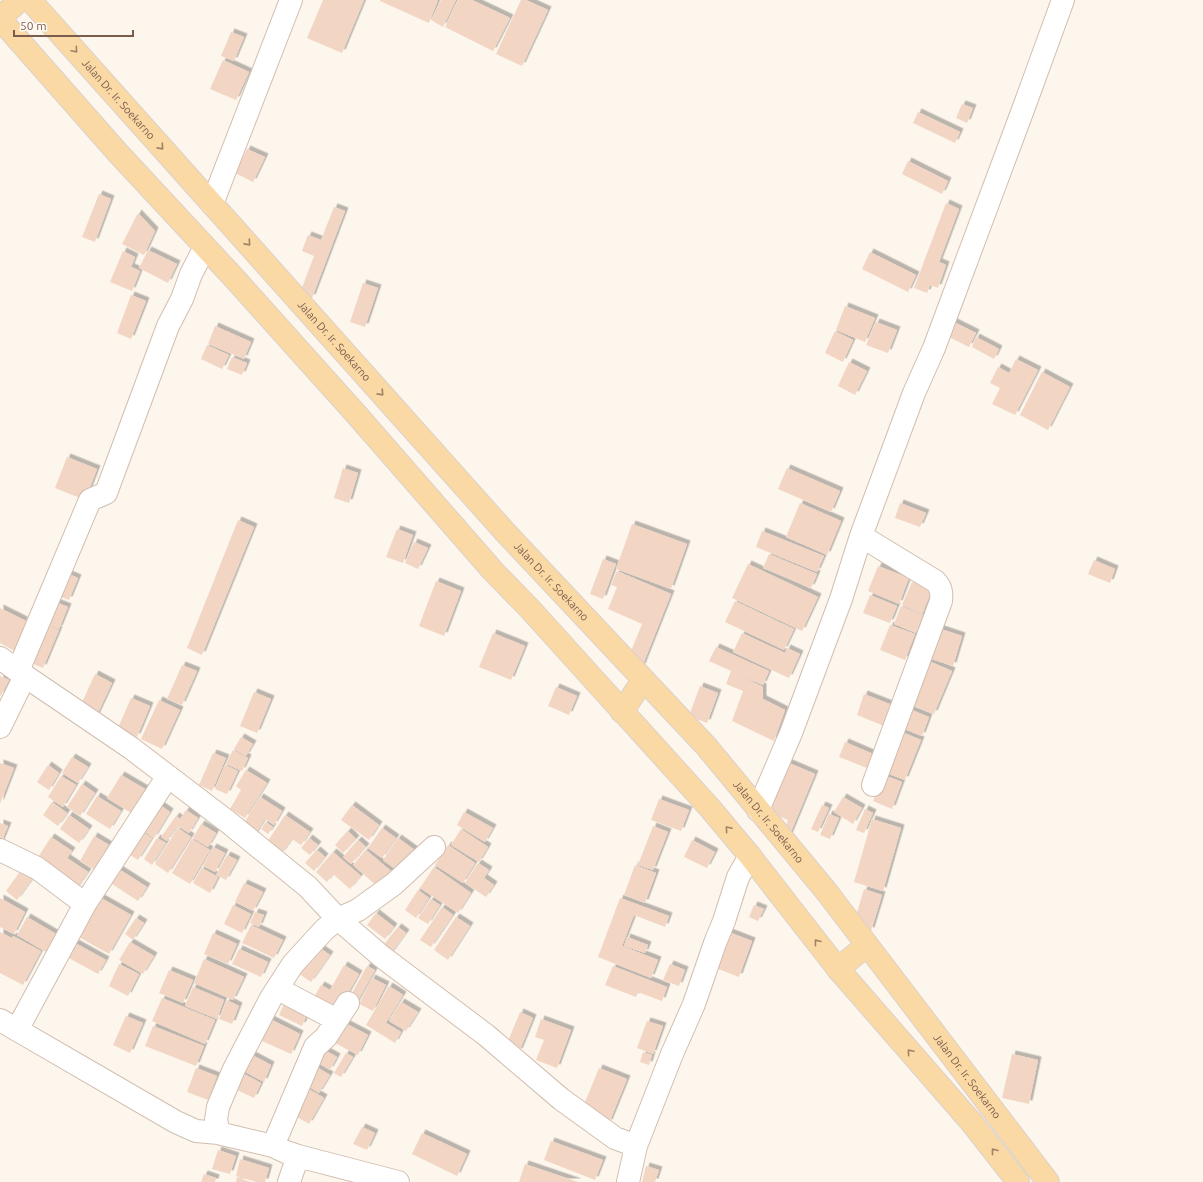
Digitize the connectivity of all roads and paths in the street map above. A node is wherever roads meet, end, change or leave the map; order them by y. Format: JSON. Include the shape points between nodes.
{"nodes":[{"id":1,"x":20,"y":0,"type":"edge"},
{"id":2,"x":30,"y":0,"type":"edge"},
{"id":3,"x":291,"y":0,"type":"edge"},
{"id":4,"x":1063,"y":0,"type":"edge"},
{"id":5,"x":0,"y":19,"type":"edge"},
{"id":6,"x":218,"y":190,"type":"junction"},
{"id":7,"x":205,"y":247,"type":"junction"},
{"id":8,"x":861,"y":536,"type":"junction"},
{"id":9,"x":0,"y":658,"type":"edge"},
{"id":10,"x":21,"y":674,"type":"junction"},
{"id":11,"x":643,"y":680,"type":"junction"},
{"id":12,"x":622,"y":712,"type":"junction"},
{"id":13,"x":0,"y":727,"type":"edge"},
{"id":14,"x":168,"y":776,"type":"junction"},
{"id":15,"x":873,"y":785,"type":"dead end"},
{"id":16,"x":758,"y":810,"type":"junction"},
{"id":17,"x":434,"y":846,"type":"dead end"},
{"id":18,"x":0,"y":850,"type":"edge"},
{"id":19,"x":750,"y":856,"type":"junction"},
{"id":20,"x":85,"y":904,"type":"junction"},
{"id":21,"x":338,"y":919,"type":"junction"},
{"id":22,"x":867,"y":945,"type":"junction"},
{"id":23,"x":838,"y":968,"type":"junction"},
{"id":24,"x":278,"y":989,"type":"junction"},
{"id":25,"x":9,"y":1025,"type":"edge"},
{"id":26,"x":219,"y":1133,"type":"junction"},
{"id":27,"x":273,"y":1146,"type":"junction"},
{"id":28,"x":636,"y":1146,"type":"junction"},
{"id":29,"x":298,"y":1156,"type":"junction"},
{"id":30,"x":289,"y":1182,"type":"edge"},
{"id":31,"x":398,"y":1182,"type":"edge"},
{"id":32,"x":628,"y":1182,"type":"edge"},
{"id":33,"x":1018,"y":1182,"type":"edge"},
{"id":34,"x":1048,"y":1182,"type":"edge"}],
"edges":[{"from":1,"to":5,"type":"main road"},
{"from":2,"to":6,"type":"main road","name":"Jalan Dr. Ir. Soekarno","one_way":true},
{"from":3,"to":6,"type":"street"},
{"from":4,"to":8,"type":"street","via":[[951,303]]},
{"from":5,"to":7,"type":"main road"},
{"from":6,"to":11,"type":"main road","name":"Jalan Dr. Ir. Soekarno","one_way":true,"via":[[505,532]]},
{"from":7,"to":10,"type":"street","via":[[168,326],[106,494],[90,500]]},
{"from":7,"to":12,"type":"main road"},
{"from":8,"to":15,"type":"street","via":[[935,581],[942,592],[941,601]]},
{"from":8,"to":16,"type":"street","via":[[841,599]]},
{"from":9,"to":10,"type":"street"},
{"from":10,"to":13,"type":"street"},
{"from":10,"to":14,"type":"street"},
{"from":11,"to":12,"type":"main road"},
{"from":11,"to":16,"type":"main road","name":"Jalan Dr. Ir. Soekarno","via":[[706,746]]},
{"from":19,"to":12,"type":"main road","one_way":true},
{"from":14,"to":20,"type":"street"},
{"from":14,"to":21,"type":"street","via":[[308,887]]},
{"from":16,"to":22,"type":"main road","name":"Jalan Dr. Ir. Soekarno"},
{"from":17,"to":21,"type":"street","via":[[394,884],[358,910]]},
{"from":18,"to":20,"type":"street","via":[[37,868]]},
{"from":23,"to":19,"type":"main road","one_way":true},
{"from":19,"to":28,"type":"street","via":[[738,877],[694,1004]]},
{"from":20,"to":25,"type":"street"},
{"from":21,"to":24,"type":"street","via":[[303,953]]},
{"from":21,"to":28,"type":"street","via":[[381,956],[486,1035],[561,1099],[615,1138]]},
{"from":22,"to":23,"type":"main road"},
{"from":22,"to":34,"type":"main road","name":"Jalan Dr. Ir. Soekarno"},
{"from":33,"to":23,"type":"main road","one_way":true,"via":[[972,1123]]},
{"from":24,"to":26,"type":"street","via":[[270,998],[218,1107],[216,1120]]},
{"from":24,"to":27,"type":"street","via":[[342,1012],[326,1037],[315,1046]]},
{"from":25,"to":26,"type":"street","via":[[176,1122],[196,1131]]},
{"from":26,"to":27,"type":"street"},
{"from":27,"to":29,"type":"street"},
{"from":28,"to":32,"type":"street"},
{"from":29,"to":30,"type":"street"},
{"from":29,"to":31,"type":"street"}]}
